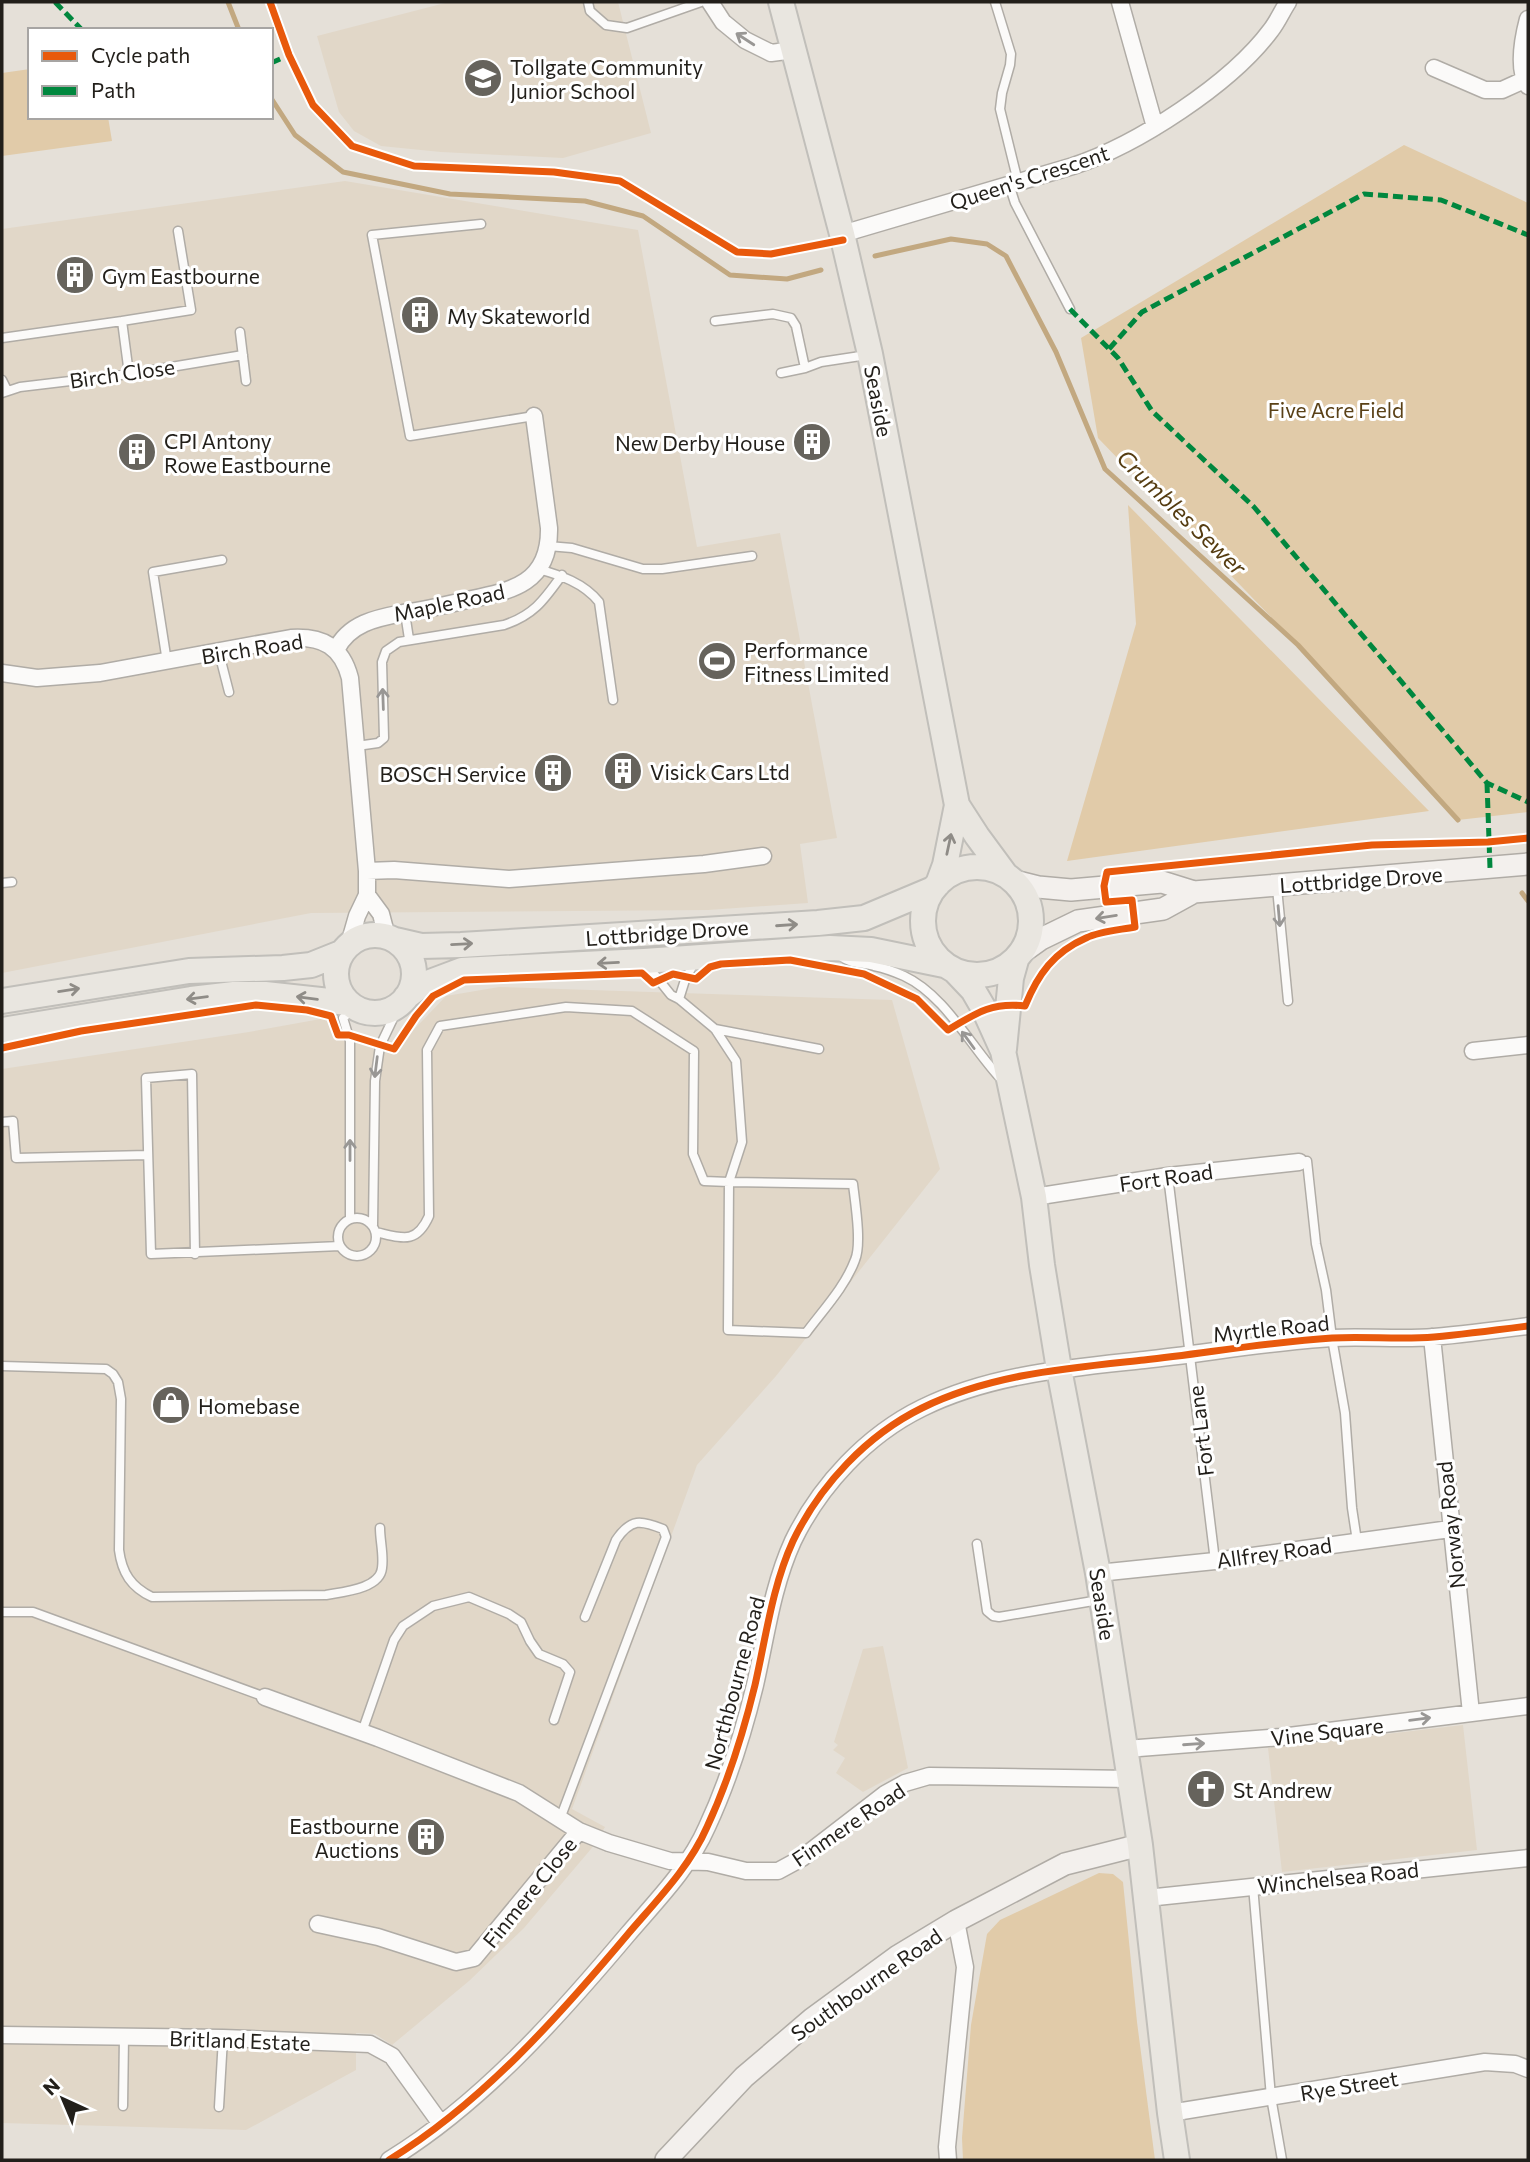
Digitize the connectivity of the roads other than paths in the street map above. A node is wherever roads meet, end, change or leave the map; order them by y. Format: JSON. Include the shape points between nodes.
{"nodes":[{"id":1,"x":588,"y":2,"type":"edge"},
{"id":2,"x":701,"y":2,"type":"edge"},
{"id":3,"x":710,"y":2,"type":"edge"},
{"id":4,"x":781,"y":2,"type":"edge"},
{"id":5,"x":995,"y":2,"type":"edge"},
{"id":6,"x":1120,"y":2,"type":"edge"},
{"id":7,"x":1288,"y":2,"type":"edge"},
{"id":8,"x":1528,"y":19,"type":"edge"},
{"id":9,"x":794,"y":50,"type":"junction"},
{"id":10,"x":1434,"y":68,"type":"dead end"},
{"id":11,"x":1526,"y":83,"type":"edge"},
{"id":12,"x":1155,"y":127,"type":"junction"},
{"id":13,"x":1014,"y":183,"type":"junction"},
{"id":14,"x":481,"y":224,"type":"dead end"},
{"id":15,"x":178,"y":231,"type":"dead end"},
{"id":16,"x":842,"y":234,"type":"junction"},
{"id":17,"x":1070,"y":309,"type":"dead end"},
{"id":18,"x":122,"y":321,"type":"junction"},
{"id":19,"x":715,"y":321,"type":"dead end"},
{"id":20,"x":240,"y":332,"type":"dead end"},
{"id":21,"x":2,"y":338,"type":"edge"},
{"id":22,"x":870,"y":354,"type":"junction"},
{"id":23,"x":243,"y":355,"type":"junction"},
{"id":24,"x":805,"y":368,"type":"junction"},
{"id":25,"x":781,"y":373,"type":"dead end"},
{"id":26,"x":129,"y":374,"type":"junction"},
{"id":27,"x":2,"y":380,"type":"edge"},
{"id":28,"x":246,"y":381,"type":"dead end"},
{"id":29,"x":5,"y":391,"type":"edge"},
{"id":30,"x":534,"y":416,"type":"joint"},
{"id":31,"x":548,"y":546,"type":"junction"},
{"id":32,"x":752,"y":556,"type":"dead end"},
{"id":33,"x":222,"y":559,"type":"dead end"},
{"id":34,"x":538,"y":569,"type":"junction"},
{"id":35,"x":562,"y":575,"type":"junction"},
{"id":36,"x":405,"y":613,"type":"junction"},
{"id":37,"x":409,"y":639,"type":"junction"},
{"id":38,"x":336,"y":650,"type":"junction"},
{"id":39,"x":219,"y":653,"type":"junction"},
{"id":40,"x":167,"y":662,"type":"junction"},
{"id":41,"x":2,"y":673,"type":"edge"},
{"id":42,"x":229,"y":692,"type":"dead end"},
{"id":43,"x":613,"y":700,"type":"dead end"},
{"id":44,"x":357,"y":746,"type":"junction"},
{"id":45,"x":957,"y":804,"type":"junction"},
{"id":46,"x":762,"y":856,"type":"dead end"},
{"id":47,"x":1528,"y":864,"type":"edge"},
{"id":48,"x":367,"y":871,"type":"junction"},
{"id":49,"x":1010,"y":878,"type":"junction"},
{"id":50,"x":12,"y":882,"type":"dead end"},
{"id":51,"x":2,"y":883,"type":"edge"},
{"id":52,"x":1277,"y":885,"type":"junction"},
{"id":53,"x":936,"y":886,"type":"junction"},
{"id":54,"x":1194,"y":892,"type":"junction"},
{"id":55,"x":367,"y":895,"type":"junction"},
{"id":56,"x":391,"y":938,"type":"junction"},
{"id":57,"x":345,"y":948,"type":"junction"},
{"id":58,"x":830,"y":948,"type":"junction"},
{"id":59,"x":1018,"y":957,"type":"junction"},
{"id":60,"x":696,"y":958,"type":"junction"},
{"id":61,"x":644,"y":961,"type":"junction"},
{"id":62,"x":950,"y":968,"type":"junction"},
{"id":63,"x":680,"y":999,"type":"junction"},
{"id":64,"x":2,"y":1000,"type":"edge"},
{"id":65,"x":403,"y":1001,"type":"junction"},
{"id":66,"x":1288,"y":1001,"type":"dead end"},
{"id":67,"x":351,"y":1006,"type":"junction"},
{"id":68,"x":715,"y":1029,"type":"junction"},
{"id":69,"x":2,"y":1030,"type":"edge"},
{"id":70,"x":1528,"y":1045,"type":"edge"},
{"id":71,"x":819,"y":1049,"type":"dead end"},
{"id":72,"x":1003,"y":1051,"type":"junction"},
{"id":73,"x":1473,"y":1051,"type":"dead end"},
{"id":74,"x":1012,"y":1092,"type":"junction"},
{"id":75,"x":2,"y":1122,"type":"edge"},
{"id":76,"x":148,"y":1155,"type":"junction"},
{"id":77,"x":1300,"y":1161,"type":"joint"},
{"id":78,"x":1168,"y":1176,"type":"junction"},
{"id":79,"x":729,"y":1182,"type":"junction"},
{"id":80,"x":1034,"y":1197,"type":"junction"},
{"id":81,"x":351,"y":1219,"type":"junction"},
{"id":82,"x":375,"y":1229,"type":"junction"},
{"id":83,"x":340,"y":1246,"type":"junction"},
{"id":84,"x":195,"y":1254,"type":"junction"},
{"id":85,"x":1528,"y":1326,"type":"edge"},
{"id":86,"x":1432,"y":1337,"type":"junction"},
{"id":87,"x":1332,"y":1338,"type":"junction"},
{"id":88,"x":1191,"y":1354,"type":"junction"},
{"id":89,"x":2,"y":1366,"type":"edge"},
{"id":90,"x":1059,"y":1369,"type":"junction"},
{"id":91,"x":380,"y":1528,"type":"dead end"},
{"id":92,"x":1450,"y":1529,"type":"junction"},
{"id":93,"x":1357,"y":1541,"type":"junction"},
{"id":94,"x":976,"y":1544,"type":"dead end"},
{"id":95,"x":1215,"y":1560,"type":"junction"},
{"id":96,"x":1098,"y":1573,"type":"junction"},
{"id":97,"x":1102,"y":1599,"type":"junction"},
{"id":98,"x":2,"y":1612,"type":"edge"},
{"id":99,"x":585,"y":1616,"type":"dead end"},
{"id":100,"x":265,"y":1698,"type":"joint"},
{"id":101,"x":1528,"y":1706,"type":"edge"},
{"id":102,"x":1471,"y":1713,"type":"junction"},
{"id":103,"x":554,"y":1720,"type":"dead end"},
{"id":104,"x":362,"y":1732,"type":"junction"},
{"id":105,"x":1126,"y":1749,"type":"junction"},
{"id":106,"x":1130,"y":1779,"type":"junction"},
{"id":107,"x":560,"y":1819,"type":"junction"},
{"id":108,"x":579,"y":1831,"type":"junction"},
{"id":109,"x":1140,"y":1845,"type":"junction"},
{"id":110,"x":1528,"y":1858,"type":"edge"},
{"id":111,"x":689,"y":1862,"type":"junction"},
{"id":112,"x":1253,"y":1886,"type":"junction"},
{"id":113,"x":1147,"y":1898,"type":"junction"},
{"id":114,"x":956,"y":1921,"type":"junction"},
{"id":115,"x":318,"y":1924,"type":"dead end"},
{"id":116,"x":2,"y":2035,"type":"edge"},
{"id":117,"x":124,"y":2037,"type":"junction"},
{"id":118,"x":223,"y":2038,"type":"junction"},
{"id":119,"x":1528,"y":2069,"type":"edge"},
{"id":120,"x":1272,"y":2097,"type":"junction"},
{"id":121,"x":123,"y":2106,"type":"dead end"},
{"id":122,"x":219,"y":2107,"type":"dead end"},
{"id":123,"x":1170,"y":2113,"type":"junction"},
{"id":124,"x":441,"y":2124,"type":"junction"},
{"id":125,"x":948,"y":2154,"type":"edge"},
{"id":126,"x":388,"y":2160,"type":"edge"},
{"id":127,"x":666,"y":2160,"type":"edge"},
{"id":128,"x":934,"y":2160,"type":"edge"},
{"id":129,"x":1177,"y":2160,"type":"edge"},
{"id":130,"x":1282,"y":2160,"type":"edge"}],
"edges":[{"from":1,"to":2,"type":"lane","via":[[590,10],[606,24],[627,28]]},
{"from":9,"to":3,"type":"street","one_way":true,"via":[[771,53],[745,40],[723,22]]},
{"from":4,"to":9,"type":"main road","name":"Seaside"},
{"from":5,"to":13,"type":"lane","via":[[1011,54],[1000,108]]},
{"from":6,"to":12,"type":"street"},
{"from":7,"to":12,"type":"street","name":"Queen's Crescent","via":[[1271,30],[1226,75]]},
{"from":8,"to":11,"type":"street","via":[[1523,55]]},
{"from":9,"to":16,"type":"main road","name":"Seaside"},
{"from":10,"to":11,"type":"street","via":[[1485,90]]},
{"from":12,"to":13,"type":"street","name":"Queen's Crescent","via":[[1094,159]]},
{"from":13,"to":16,"type":"street","name":"Queen's Crescent"},
{"from":13,"to":17,"type":"lane","via":[[1015,203]]},
{"from":14,"to":30,"type":"lane","via":[[372,234],[410,436]]},
{"from":15,"to":18,"type":"lane","via":[[191,310]]},
{"from":16,"to":22,"type":"main road","name":"Seaside"},
{"from":18,"to":21,"type":"lane"},
{"from":18,"to":26,"type":"lane"},
{"from":19,"to":24,"type":"lane","via":[[773,314],[791,318]]},
{"from":20,"to":23,"type":"lane"},
{"from":22,"to":24,"type":"lane"},
{"from":22,"to":45,"type":"main road","name":"Seaside"},
{"from":23,"to":26,"type":"lane","name":"Birch Close"},
{"from":23,"to":28,"type":"lane"},
{"from":24,"to":25,"type":"lane"},
{"from":26,"to":29,"type":"lane","name":"Birch Close"},
{"from":27,"to":29,"type":"lane"},
{"from":30,"to":31,"type":"street","name":"Maple Road"},
{"from":31,"to":32,"type":"lane","via":[[572,548],[643,569]]},
{"from":31,"to":34,"type":"street","name":"Maple Road"},
{"from":33,"to":40,"type":"lane","via":[[153,572]]},
{"from":34,"to":35,"type":"lane"},
{"from":34,"to":36,"type":"street","name":"Maple Road","via":[[512,590]]},
{"from":35,"to":37,"type":"lane","via":[[538,606],[516,621]]},
{"from":35,"to":43,"type":"lane","via":[[599,602]]},
{"from":36,"to":37,"type":"lane"},
{"from":36,"to":38,"type":"street","name":"Maple Road","via":[[357,626]]},
{"from":44,"to":37,"type":"lane","one_way":true,"via":[[384,738],[382,662],[392,646]]},
{"from":38,"to":39,"type":"street","name":"Birch Road","via":[[304,637]]},
{"from":38,"to":44,"type":"street","name":"Birch Road","via":[[350,678]]},
{"from":39,"to":40,"type":"street","name":"Birch Road"},
{"from":39,"to":42,"type":"lane"},
{"from":40,"to":41,"type":"street","name":"Birch Road","via":[[37,678]]},
{"from":44,"to":48,"type":"street","name":"Birch Road"},
{"from":45,"to":49,"type":"main road","name":"Seaside"},
{"from":53,"to":45,"type":"main road","name":"Seaside","one_way":true},
{"from":46,"to":48,"type":"street","via":[[509,879]]},
{"from":47,"to":52,"type":"street","name":"Lottbridge Drove"},
{"from":48,"to":55,"type":"street","name":"Birch Road"},
{"from":49,"to":53,"type":"main road","via":[[982,867],[966,868]]},
{"from":49,"to":54,"type":"street","name":"Lottbridge Drove","via":[[1071,890],[1162,883]]},
{"from":49,"to":59,"type":"main road","via":[[1026,896],[1030,911],[1028,940]]},
{"from":50,"to":51,"type":"lane"},
{"from":52,"to":54,"type":"street","name":"Lottbridge Drove"},
{"from":52,"to":66,"type":"lane","one_way":true},
{"from":56,"to":53,"type":"main road","name":"Lottbridge Drove","one_way":true,"via":[[421,946],[461,945],[818,923],[864,918]]},
{"from":53,"to":62,"type":"main road","via":[[926,901],[923,929],[934,955]]},
{"from":54,"to":59,"type":"street","name":"Lottbridge Drove","one_way":true,"via":[[1163,909],[1078,921],[1041,939]]},
{"from":55,"to":56,"type":"street","name":"Birch Road"},
{"from":55,"to":57,"type":"street","name":"Birch Road"},
{"from":56,"to":57,"type":"main road","via":[[374,934]]},
{"from":56,"to":65,"type":"main road","via":[[410,956],[413,966],[411,988]]},
{"from":64,"to":57,"type":"main road","one_way":true,"via":[[188,971],[312,965]]},
{"from":57,"to":67,"type":"main road","via":[[335,980]]},
{"from":58,"to":60,"type":"main road","name":"Lottbridge Drove"},
{"from":58,"to":62,"type":"main road","name":"Lottbridge Drove","via":[[871,950]]},
{"from":74,"to":58,"type":"lane","one_way":true,"via":[[926,990],[905,976],[847,961]]},
{"from":59,"to":62,"type":"main road","via":[[998,971],[980,975]]},
{"from":59,"to":72,"type":"main road","name":"Seaside","via":[[1011,978]]},
{"from":60,"to":61,"type":"main road","name":"Lottbridge Drove"},
{"from":60,"to":63,"type":"lane"},
{"from":61,"to":63,"type":"lane","via":[[671,995]]},
{"from":61,"to":65,"type":"main road","name":"Lottbridge Drove","one_way":true,"via":[[461,970],[422,985]]},
{"from":62,"to":72,"type":"main road","name":"Seaside","via":[[974,990]]},
{"from":63,"to":68,"type":"lane"},
{"from":65,"to":67,"type":"main road","via":[[378,1013]]},
{"from":65,"to":82,"type":"lane","one_way":true,"via":[[377,1059]]},
{"from":67,"to":69,"type":"main road","one_way":true,"via":[[234,994]]},
{"from":81,"to":67,"type":"lane","one_way":true,"via":[[351,1041],[343,1018]]},
{"from":68,"to":71,"type":"lane"},
{"from":68,"to":79,"type":"lane","via":[[736,1061],[742,1142]]},
{"from":70,"to":73,"type":"street"},
{"from":72,"to":74,"type":"main road","name":"Seaside"},
{"from":74,"to":80,"type":"main road","name":"Seaside"},
{"from":75,"to":76,"type":"lane","via":[[13,1121],[16,1158]]},
{"from":76,"to":84,"type":"lane","via":[[150,1254]]},
{"from":76,"to":84,"type":"lane","via":[[146,1078],[191,1074]]},
{"from":77,"to":78,"type":"street","name":"Fort Road"},
{"from":77,"to":87,"type":"lane","via":[[1307,1161]]},
{"from":78,"to":80,"type":"street","name":"Fort Road"},
{"from":78,"to":88,"type":"lane","name":"Fort Lane"},
{"from":79,"to":79,"type":"lane","via":[[853,1184],[856,1258],[806,1333],[728,1330]]},
{"from":79,"to":82,"type":"lane","via":[[704,1181],[693,1154],[694,1051],[632,1011],[566,1007],[440,1026],[427,1050],[429,1216],[425,1226],[405,1238]]},
{"from":80,"to":90,"type":"main road","name":"Seaside"},
{"from":81,"to":82,"type":"lane","via":[[363,1218]]},
{"from":81,"to":83,"type":"lane","via":[[338,1233]]},
{"from":82,"to":83,"type":"lane","via":[[375,1245],[365,1255],[353,1256]]},
{"from":83,"to":84,"type":"lane"},
{"from":85,"to":86,"type":"street","name":"Myrtle Road"},
{"from":86,"to":87,"type":"street","name":"Myrtle Road"},
{"from":86,"to":92,"type":"street","name":"Norway Road"},
{"from":87,"to":88,"type":"street","name":"Myrtle Road"},
{"from":87,"to":93,"type":"lane","via":[[1345,1413]]},
{"from":88,"to":90,"type":"street","name":"Myrtle Road"},
{"from":88,"to":95,"type":"lane","name":"Fort Lane"},
{"from":89,"to":91,"type":"lane","via":[[106,1369],[116,1378],[121,1399],[121,1563],[130,1582],[152,1597],[352,1591],[375,1581],[382,1570]]},
{"from":90,"to":96,"type":"main road","name":"Seaside"},
{"from":90,"to":111,"type":"street","name":"Northbourne Road","via":[[967,1390],[925,1406],[876,1437],[838,1473],[789,1552],[732,1767]]},
{"from":92,"to":93,"type":"street","name":"Allfrey Road"},
{"from":92,"to":102,"type":"street","name":"Norway Road"},
{"from":93,"to":95,"type":"street","name":"Allfrey Road"},
{"from":94,"to":97,"type":"lane","via":[[987,1611],[993,1616]]},
{"from":95,"to":96,"type":"street","name":"Allfrey Road"},
{"from":96,"to":97,"type":"main road","name":"Seaside"},
{"from":97,"to":105,"type":"main road","name":"Seaside"},
{"from":98,"to":100,"type":"lane","via":[[33,1612]]},
{"from":99,"to":107,"type":"lane","via":[[621,1532],[645,1521],[663,1529],[666,1537]]},
{"from":100,"to":104,"type":"street","name":"Finmere Road"},
{"from":101,"to":102,"type":"street","name":"Vine Square"},
{"from":105,"to":102,"type":"street","name":"Vine Square","one_way":true,"via":[[1281,1737]]},
{"from":103,"to":104,"type":"lane","via":[[570,1672],[539,1654],[522,1622],[469,1597],[433,1606],[403,1626]]},
{"from":104,"to":107,"type":"street","name":"Finmere Road","via":[[519,1793]]},
{"from":105,"to":106,"type":"main road","name":"Seaside"},
{"from":106,"to":109,"type":"main road","name":"Seaside"},
{"from":106,"to":111,"type":"street","name":"Finmere Road","via":[[929,1776],[885,1794],[778,1871]]},
{"from":107,"to":108,"type":"street","name":"Finmere Road"},
{"from":108,"to":111,"type":"street","name":"Finmere Road","via":[[658,1858]]},
{"from":108,"to":115,"type":"street","name":"Finmere Close","via":[[474,1958],[456,1962]]},
{"from":109,"to":113,"type":"main road","name":"Seaside"},
{"from":109,"to":114,"type":"street","name":"Southbourne Road","via":[[1065,1864]]},
{"from":110,"to":112,"type":"street","name":"Winchelsea Road"},
{"from":111,"to":124,"type":"street","name":"Northbourne Road","via":[[537,2035]]},
{"from":112,"to":113,"type":"street","name":"Winchelsea Road"},
{"from":112,"to":120,"type":"lane"},
{"from":113,"to":123,"type":"main road","name":"Seaside"},
{"from":114,"to":125,"type":"street","via":[[965,1967]]},
{"from":114,"to":127,"type":"street","name":"Southbourne Road","via":[[898,1956],[812,2019],[744,2077]]},
{"from":116,"to":117,"type":"street","name":"Britland Estate"},
{"from":117,"to":118,"type":"street","name":"Britland Estate"},
{"from":117,"to":121,"type":"lane"},
{"from":118,"to":122,"type":"lane"},
{"from":118,"to":124,"type":"street","name":"Britland Estate","via":[[370,2044],[391,2056]]},
{"from":119,"to":120,"type":"street","name":"Rye Street","via":[[1485,2062]]},
{"from":120,"to":123,"type":"street","name":"Rye Street"},
{"from":120,"to":130,"type":"lane"},
{"from":123,"to":129,"type":"main road","name":"Seaside"},
{"from":124,"to":126,"type":"street","name":"Northbourne Road"},
{"from":125,"to":128,"type":"street"}]}
